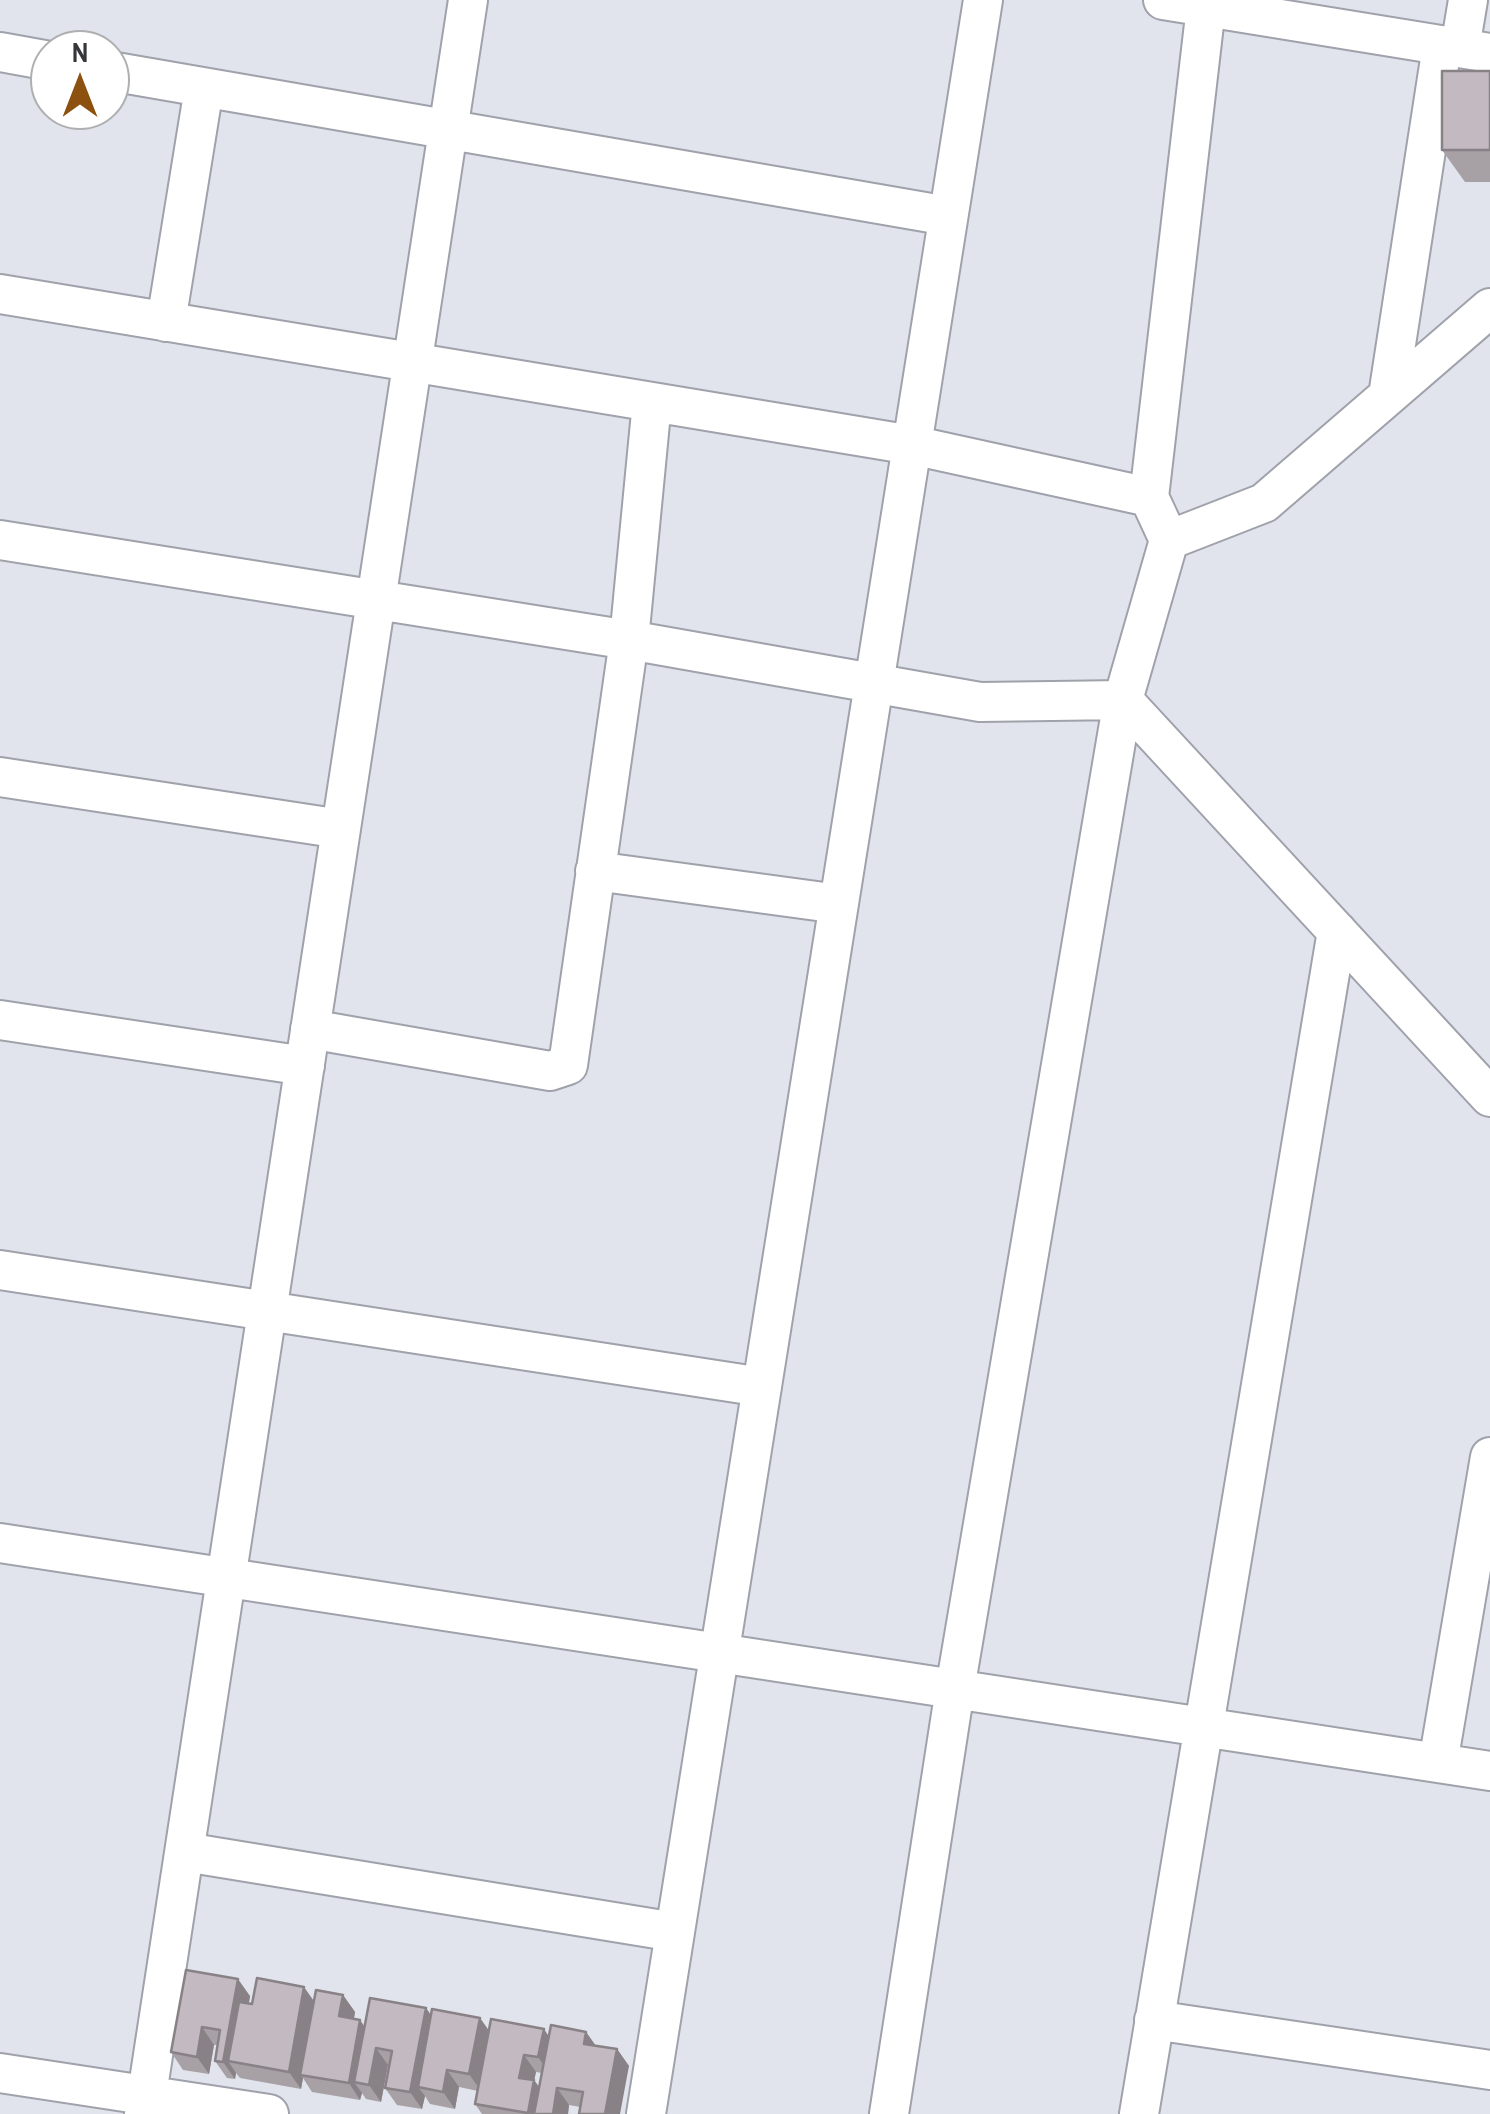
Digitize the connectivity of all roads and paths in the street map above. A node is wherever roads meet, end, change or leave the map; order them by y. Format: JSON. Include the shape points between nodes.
{"nodes":[{"id":1,"x":468,"y":0,"type":"edge"},
{"id":2,"x":982,"y":0,"type":"edge"},
{"id":3,"x":1163,"y":0,"type":"edge"},
{"id":4,"x":1468,"y":0,"type":"edge"},
{"id":5,"x":1226,"y":6,"type":"edge"},
{"id":6,"x":1464,"y":49,"type":"edge"},
{"id":7,"x":0,"y":52,"type":"edge"},
{"id":8,"x":30,"y":57,"type":"edge"},
{"id":9,"x":130,"y":75,"type":"edge"},
{"id":10,"x":204,"y":88,"type":"junction"},
{"id":11,"x":449,"y":130,"type":"junction"},
{"id":12,"x":948,"y":216,"type":"junction"},
{"id":13,"x":0,"y":294,"type":"edge"},
{"id":14,"x":1490,"y":308,"type":"edge"},
{"id":15,"x":166,"y":322,"type":"junction"},
{"id":16,"x":412,"y":362,"type":"junction"},
{"id":17,"x":1388,"y":396,"type":"junction"},
{"id":18,"x":652,"y":402,"type":"junction"},
{"id":19,"x":912,"y":445,"type":"junction"},
{"id":20,"x":1149,"y":497,"type":"junction"},
{"id":21,"x":0,"y":540,"type":"edge"},
{"id":22,"x":1169,"y":540,"type":"junction"},
{"id":23,"x":376,"y":602,"type":"junction"},
{"id":24,"x":628,"y":640,"type":"junction"},
{"id":25,"x":874,"y":682,"type":"junction"},
{"id":26,"x":1123,"y":700,"type":"junction"},
{"id":27,"x":0,"y":776,"type":"edge"},
{"id":28,"x":341,"y":830,"type":"junction"},
{"id":29,"x":595,"y":872,"type":"junction"},
{"id":30,"x":839,"y":904,"type":"junction"},
{"id":31,"x":1337,"y":931,"type":"junction"},
{"id":32,"x":0,"y":1020,"type":"edge"},
{"id":33,"x":310,"y":1028,"type":"junction"},
{"id":34,"x":305,"y":1066,"type":"junction"},
{"id":35,"x":1490,"y":1097,"type":"edge"},
{"id":36,"x":0,"y":1270,"type":"edge"},
{"id":37,"x":268,"y":1311,"type":"junction"},
{"id":38,"x":762,"y":1386,"type":"junction"},
{"id":39,"x":1490,"y":1457,"type":"edge"},
{"id":40,"x":0,"y":1543,"type":"edge"},
{"id":41,"x":227,"y":1578,"type":"junction"},
{"id":42,"x":720,"y":1652,"type":"junction"},
{"id":43,"x":955,"y":1689,"type":"junction"},
{"id":44,"x":1204,"y":1727,"type":"junction"},
{"id":45,"x":1438,"y":1763,"type":"junction"},
{"id":46,"x":1490,"y":1771,"type":"edge"},
{"id":47,"x":184,"y":1852,"type":"junction"},
{"id":48,"x":675,"y":1932,"type":"junction"},
{"id":49,"x":1154,"y":2020,"type":"junction"},
{"id":50,"x":1490,"y":2070,"type":"edge"},
{"id":51,"x":0,"y":2073,"type":"edge"},
{"id":52,"x":146,"y":2105,"type":"edge"},
{"id":53,"x":269,"y":2114,"type":"edge"},
{"id":54,"x":646,"y":2114,"type":"edge"},
{"id":55,"x":889,"y":2114,"type":"edge"},
{"id":56,"x":1139,"y":2114,"type":"edge"}],
"edges":[{"from":1,"to":11,"type":"street"},
{"from":2,"to":12,"type":"street"},
{"from":3,"to":5,"type":"street"},
{"from":4,"to":6,"type":"street"},
{"from":5,"to":6,"type":"street"},
{"from":5,"to":20,"type":"street"},
{"from":6,"to":17,"type":"street"},
{"from":7,"to":8,"type":"street"},
{"from":9,"to":10,"type":"street"},
{"from":10,"to":11,"type":"street"},
{"from":10,"to":15,"type":"street"},
{"from":11,"to":12,"type":"street"},
{"from":11,"to":16,"type":"street"},
{"from":12,"to":19,"type":"street"},
{"from":13,"to":15,"type":"street"},
{"from":14,"to":17,"type":"street"},
{"from":15,"to":16,"type":"street"},
{"from":16,"to":18,"type":"street"},
{"from":16,"to":23,"type":"street"},
{"from":17,"to":22,"type":"street","via":[[1264,503]]},
{"from":18,"to":19,"type":"street"},
{"from":18,"to":24,"type":"street"},
{"from":19,"to":20,"type":"street"},
{"from":19,"to":25,"type":"street"},
{"from":20,"to":22,"type":"street"},
{"from":21,"to":23,"type":"street"},
{"from":22,"to":26,"type":"street"},
{"from":23,"to":24,"type":"street"},
{"from":23,"to":28,"type":"street"},
{"from":24,"to":25,"type":"street"},
{"from":24,"to":29,"type":"street"},
{"from":25,"to":26,"type":"street","via":[[980,702]]},
{"from":25,"to":30,"type":"street"},
{"from":26,"to":31,"type":"street"},
{"from":26,"to":43,"type":"street"},
{"from":27,"to":28,"type":"street"},
{"from":28,"to":33,"type":"street"},
{"from":29,"to":30,"type":"street"},
{"from":29,"to":33,"type":"street","via":[[568,1065],[550,1071]]},
{"from":30,"to":38,"type":"street"},
{"from":31,"to":35,"type":"street"},
{"from":31,"to":44,"type":"street"},
{"from":32,"to":34,"type":"street"},
{"from":33,"to":34,"type":"street"},
{"from":34,"to":37,"type":"street"},
{"from":36,"to":37,"type":"street"},
{"from":37,"to":38,"type":"street"},
{"from":37,"to":41,"type":"street"},
{"from":38,"to":42,"type":"street"},
{"from":39,"to":45,"type":"street"},
{"from":40,"to":41,"type":"street"},
{"from":41,"to":42,"type":"street"},
{"from":41,"to":47,"type":"street"},
{"from":42,"to":43,"type":"street"},
{"from":42,"to":48,"type":"street"},
{"from":43,"to":44,"type":"street"},
{"from":43,"to":55,"type":"street"},
{"from":44,"to":45,"type":"street"},
{"from":44,"to":49,"type":"street"},
{"from":45,"to":46,"type":"street"},
{"from":47,"to":48,"type":"street"},
{"from":47,"to":52,"type":"street"},
{"from":48,"to":54,"type":"street"},
{"from":49,"to":50,"type":"street"},
{"from":49,"to":56,"type":"street"},
{"from":51,"to":52,"type":"street"},
{"from":52,"to":53,"type":"street"}]}
